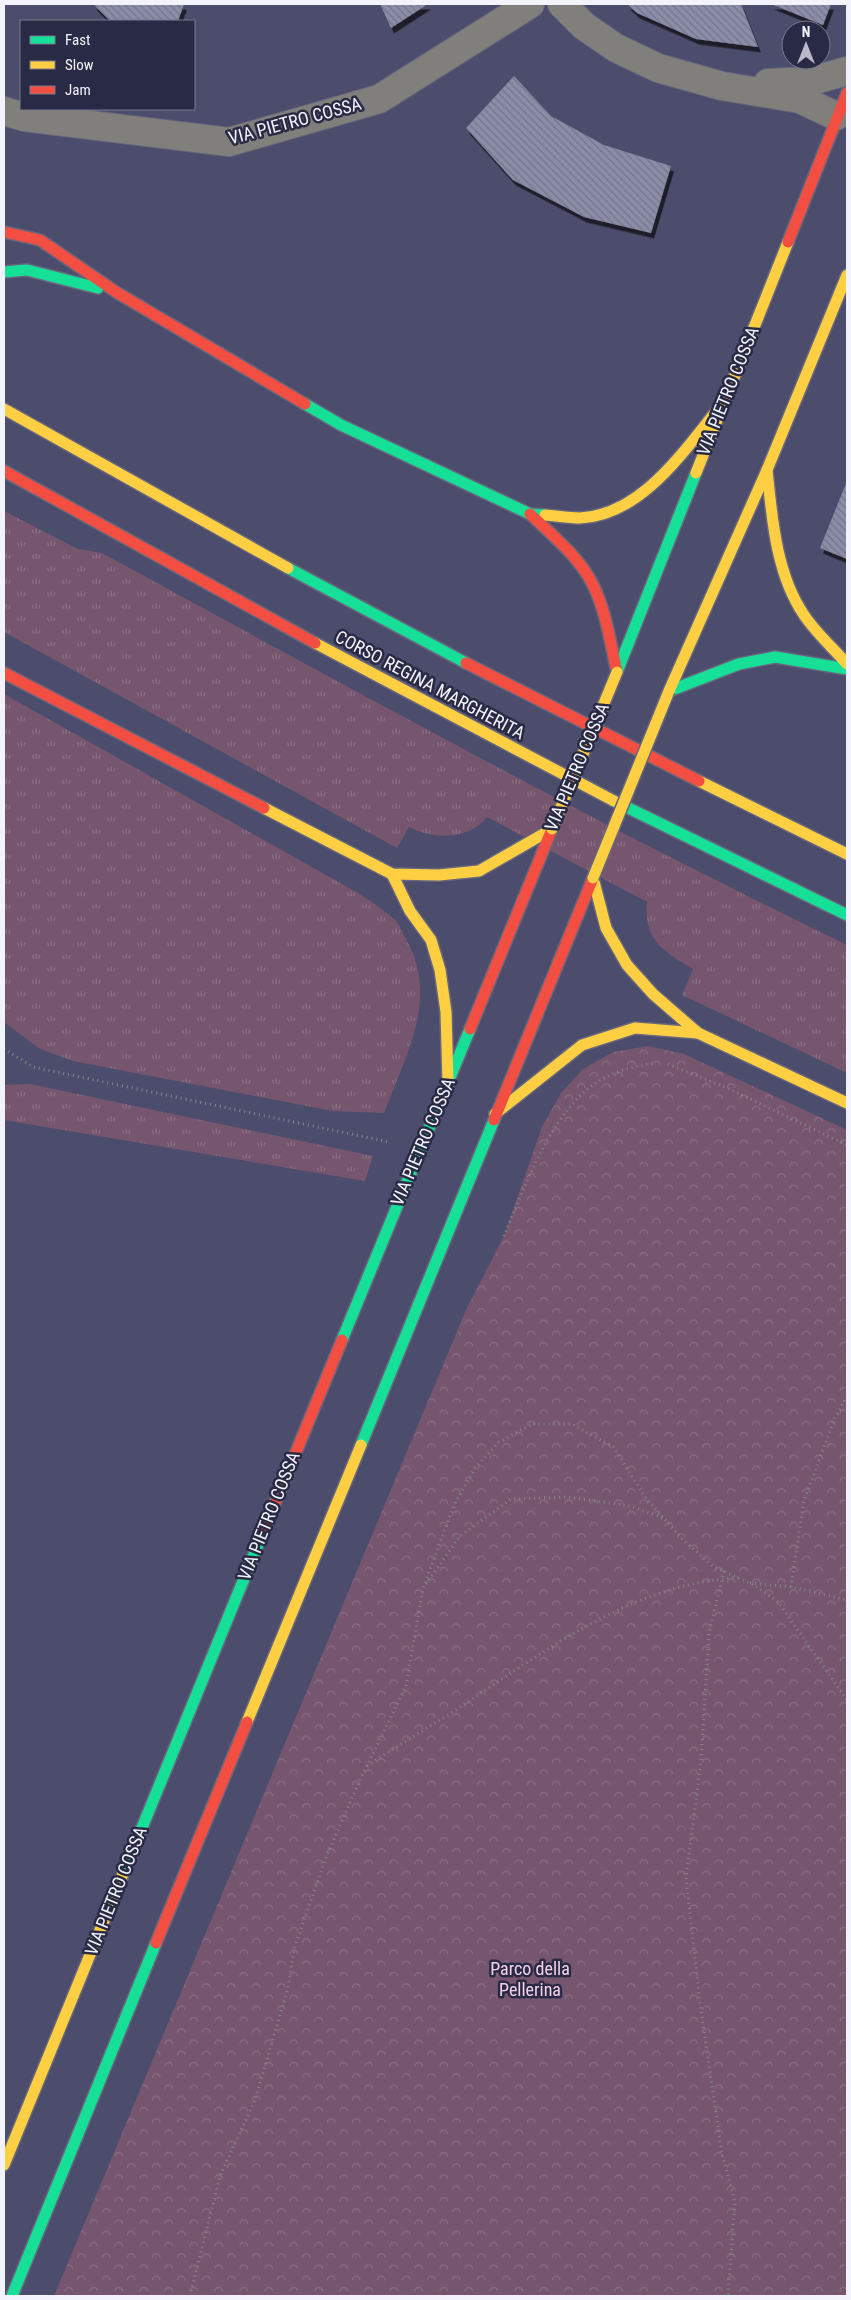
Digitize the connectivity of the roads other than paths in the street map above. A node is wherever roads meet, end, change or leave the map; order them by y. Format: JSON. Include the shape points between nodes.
{"nodes":[{"id":1,"x":530,"y":4,"type":"edge"},
{"id":2,"x":562,"y":4,"type":"edge"},
{"id":3,"x":847,"y":71,"type":"edge"},
{"id":4,"x":722,"y":86,"type":"junction"},
{"id":5,"x":842,"y":105,"type":"edge"},
{"id":6,"x":4,"y":111,"type":"edge"},
{"id":7,"x":4,"y":232,"type":"edge"},
{"id":8,"x":4,"y":272,"type":"edge"},
{"id":9,"x":847,"y":275,"type":"edge"},
{"id":10,"x":116,"y":292,"type":"junction"},
{"id":11,"x":4,"y":398,"type":"edge"},
{"id":12,"x":723,"y":403,"type":"junction"},
{"id":13,"x":4,"y":410,"type":"edge"},
{"id":14,"x":36,"y":428,"type":"junction"},
{"id":15,"x":767,"y":470,"type":"junction"},
{"id":16,"x":4,"y":471,"type":"edge"},
{"id":17,"x":4,"y":478,"type":"edge"},
{"id":18,"x":21,"y":480,"type":"junction"},
{"id":19,"x":530,"y":514,"type":"junction"},
{"id":20,"x":847,"y":664,"type":"edge"},
{"id":21,"x":847,"y":669,"type":"edge"},
{"id":22,"x":617,"y":672,"type":"junction"},
{"id":23,"x":4,"y":673,"type":"edge"},
{"id":24,"x":669,"y":691,"type":"junction"},
{"id":25,"x":552,"y":829,"type":"junction"},
{"id":26,"x":847,"y":854,"type":"edge"},
{"id":27,"x":392,"y":874,"type":"junction"},
{"id":28,"x":593,"y":878,"type":"junction"},
{"id":29,"x":847,"y":915,"type":"edge"},
{"id":30,"x":698,"y":1033,"type":"junction"},
{"id":31,"x":448,"y":1082,"type":"junction"},
{"id":32,"x":847,"y":1103,"type":"edge"},
{"id":33,"x":495,"y":1114,"type":"junction"},
{"id":34,"x":4,"y":2165,"type":"edge"},
{"id":35,"x":12,"y":2296,"type":"edge"}],
"edges":[{"from":1,"to":6,"type":"street","name":"VIA PIETRO COSSA","via":[[379,99],[229,142],[24,117]]},
{"from":2,"to":4,"type":"street","name":"VIA PIETRO COSSA","via":[[584,26],[616,48],[658,68]]},
{"from":3,"to":4,"type":"street","name":"VIA PIETRO COSSA","via":[[812,80]]},
{"from":4,"to":5,"type":"street","name":"VIA PIETRO COSSA"},
{"from":5,"to":12,"type":"main road","name":"VIA PIETRO COSSA"},
{"from":7,"to":10,"type":"main road","via":[[40,240]]},
{"from":8,"to":10,"type":"main road","via":[[27,270]]},
{"from":9,"to":15,"type":"main road"},
{"from":10,"to":19,"type":"main road","via":[[341,425]]},
{"from":11,"to":14,"type":"main road"},
{"from":12,"to":19,"type":"main road","via":[[657,481],[620,508],[581,518]]},
{"from":12,"to":22,"type":"main road","name":"VIA PIETRO COSSA"},
{"from":13,"to":14,"type":"main road","name":"CORSO REGINA MARGHERITA"},
{"from":14,"to":26,"type":"main road","name":"CORSO REGINA MARGHERITA","via":[[447,653]]},
{"from":15,"to":20,"type":"main road","via":[[772,520],[784,569],[800,610]]},
{"from":15,"to":24,"type":"main road"},
{"from":16,"to":18,"type":"main road","name":"CORSO REGINA MARGHERITA"},
{"from":17,"to":18,"type":"main road"},
{"from":18,"to":29,"type":"main road","name":"CORSO REGINA MARGHERITA","via":[[399,690],[721,856]]},
{"from":19,"to":22,"type":"main road","via":[[591,582],[603,613]]},
{"from":21,"to":24,"type":"main road","via":[[775,657],[739,664]]},
{"from":22,"to":25,"type":"main road","name":"VIA PIETRO COSSA","bridge":true},
{"from":23,"to":27,"type":"main road"},
{"from":24,"to":28,"type":"main road","bridge":true},
{"from":25,"to":27,"type":"main road","via":[[479,871],[439,875]]},
{"from":25,"to":31,"type":"main road","name":"VIA PIETRO COSSA"},
{"from":27,"to":31,"type":"main road","via":[[410,911],[431,940],[440,970],[446,1012]]},
{"from":28,"to":30,"type":"main road","via":[[606,928],[627,965],[653,994]]},
{"from":28,"to":33,"type":"main road"},
{"from":30,"to":32,"type":"main road"},
{"from":30,"to":33,"type":"main road","via":[[635,1028],[582,1045]]},
{"from":31,"to":34,"type":"main road","name":"VIA PIETRO COSSA"},
{"from":33,"to":35,"type":"main road"}]}
